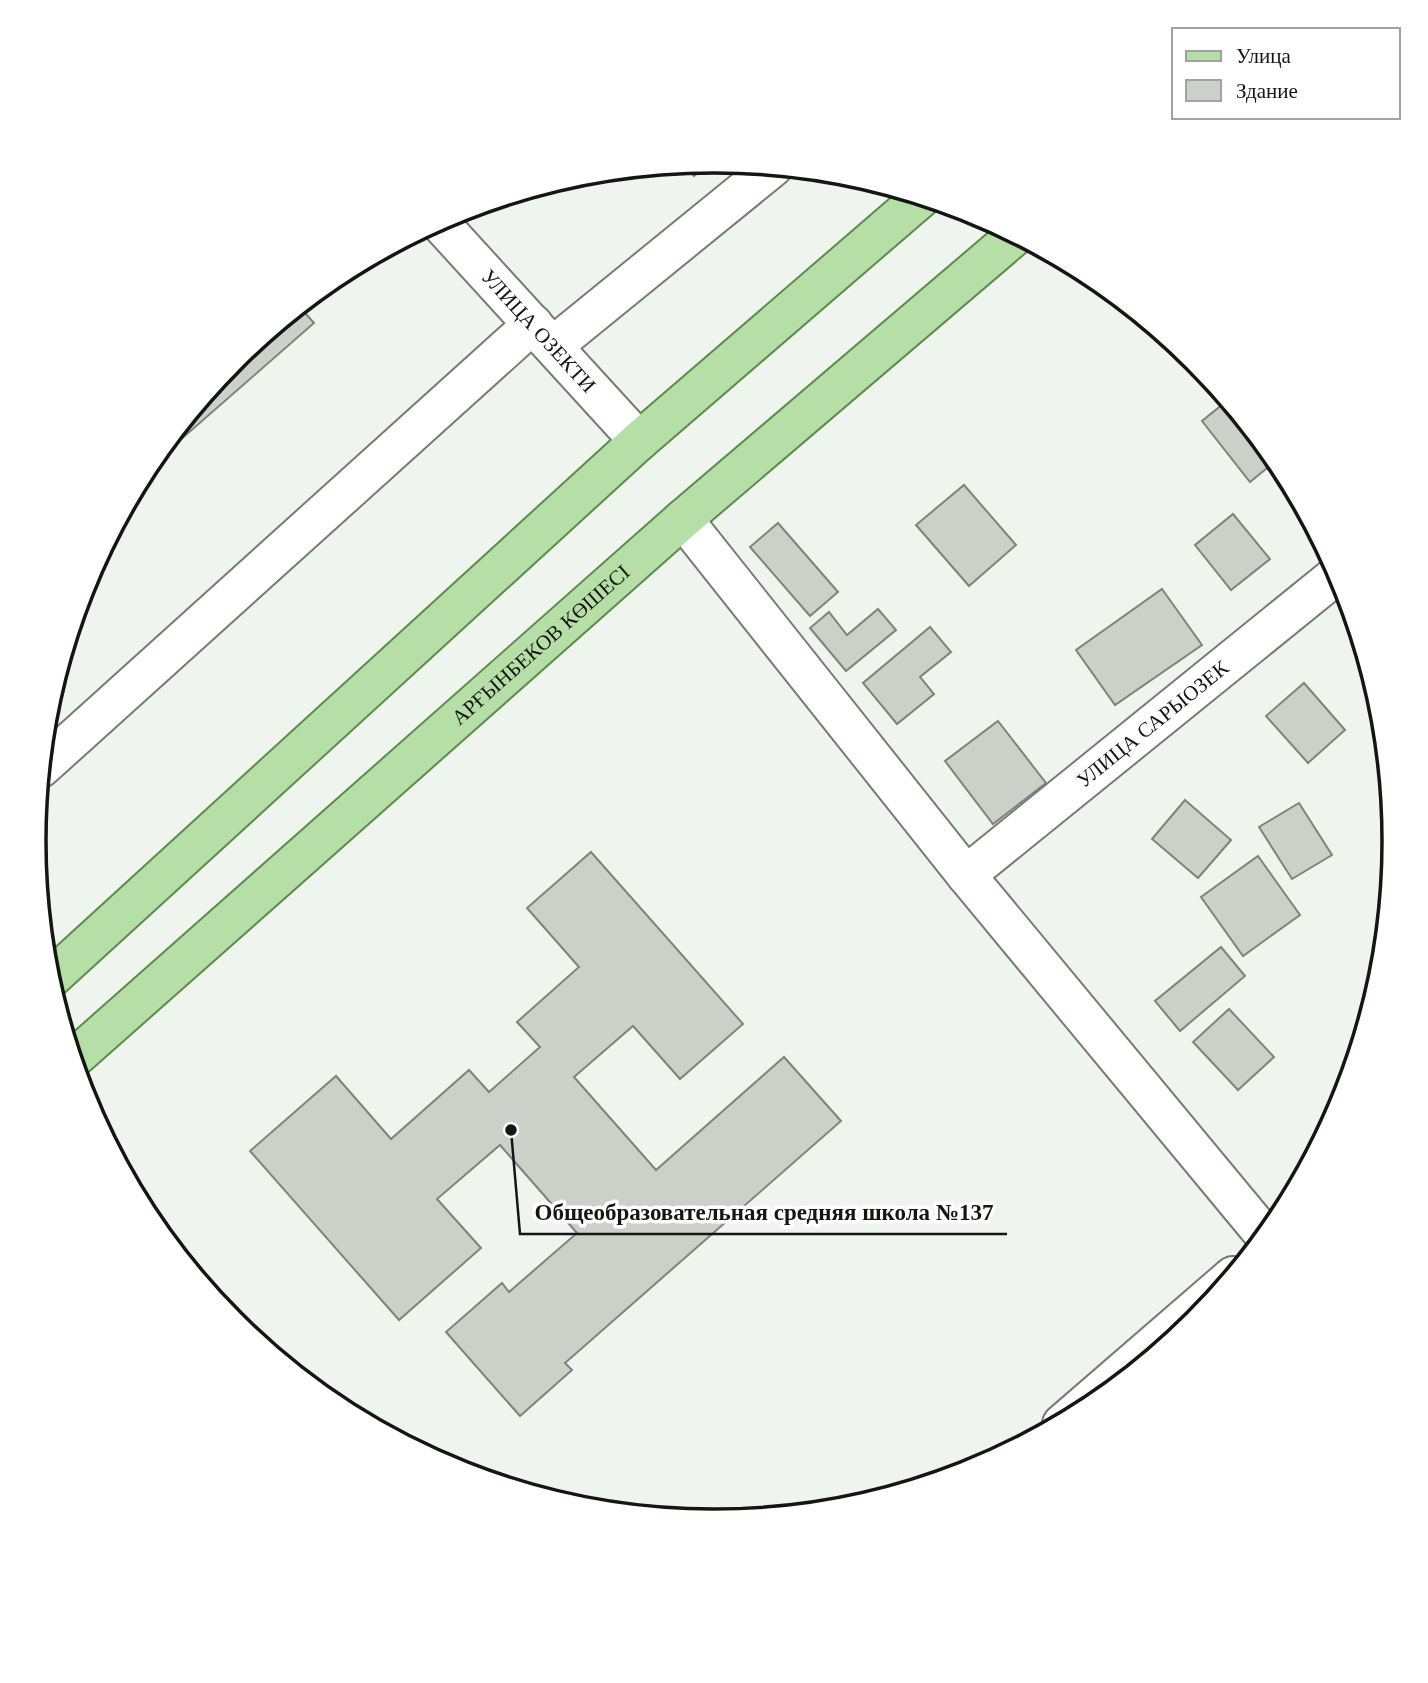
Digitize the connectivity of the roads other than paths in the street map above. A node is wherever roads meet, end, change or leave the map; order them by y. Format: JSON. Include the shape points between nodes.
{"nodes":[{"id":1,"x":763,"y":175,"type":"edge"},
{"id":2,"x":914,"y":204,"type":"edge"},
{"id":3,"x":446,"y":229,"type":"edge"},
{"id":4,"x":1008,"y":241,"type":"edge"},
{"id":5,"x":543,"y":335,"type":"junction"},
{"id":6,"x":639,"y":440,"type":"junction"},
{"id":7,"x":683,"y":519,"type":"junction"},
{"id":8,"x":1330,"y":581,"type":"edge"},
{"id":9,"x":50,"y":760,"type":"edge"},
{"id":10,"x":966,"y":875,"type":"junction"},
{"id":11,"x":58,"y":972,"type":"edge"},
{"id":12,"x":80,"y":1053,"type":"edge"},
{"id":13,"x":1259,"y":1228,"type":"edge"},
{"id":14,"x":1162,"y":1338,"type":"edge"},
{"id":15,"x":1143,"y":1354,"type":"edge"}],
"edges":[{"from":1,"to":5,"type":"street"},
{"from":2,"to":6,"type":"main road"},
{"from":3,"to":5,"type":"street","name":"УЛИЦА ОЗЕКТИ"},
{"from":4,"to":7,"type":"main road","name":"АРҒЫНБЕКОВ КӨШЕСІ"},
{"from":5,"to":6,"type":"street","name":"УЛИЦА ОЗЕКТИ"},
{"from":5,"to":9,"type":"street"},
{"from":6,"to":11,"type":"main road"},
{"from":7,"to":10,"type":"street"},
{"from":7,"to":12,"type":"main road","name":"АРҒЫНБЕКОВ КӨШЕСІ"},
{"from":8,"to":10,"type":"street","name":"УЛИЦА САРЫОЗЕК"},
{"from":10,"to":13,"type":"street"},
{"from":14,"to":15,"type":"street"}]}
